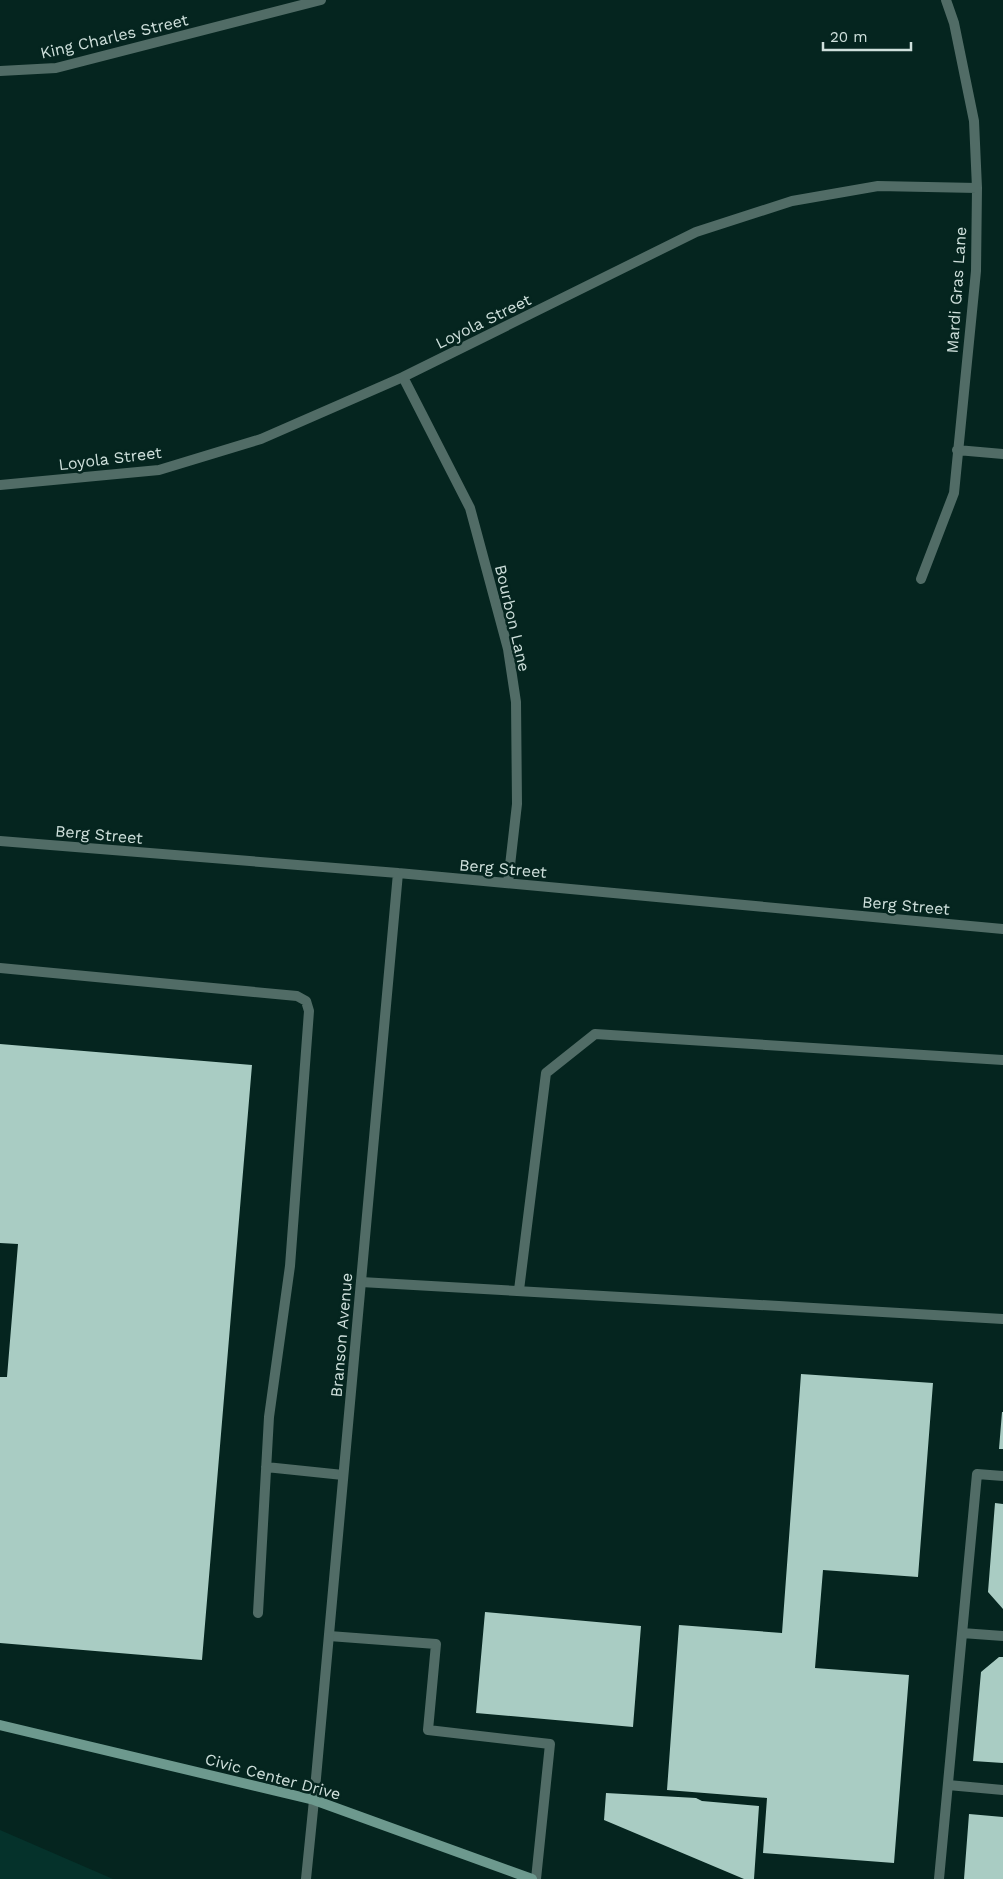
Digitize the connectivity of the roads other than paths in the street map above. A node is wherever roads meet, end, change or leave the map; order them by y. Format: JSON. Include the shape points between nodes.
{"nodes":[{"id":1,"x":321,"y":0,"type":"edge"},
{"id":2,"x":946,"y":0,"type":"edge"},
{"id":3,"x":0,"y":72,"type":"edge"},
{"id":4,"x":977,"y":188,"type":"junction"},
{"id":5,"x":404,"y":377,"type":"junction"},
{"id":6,"x":957,"y":450,"type":"junction"},
{"id":7,"x":1003,"y":454,"type":"edge"},
{"id":8,"x":0,"y":485,"type":"edge"},
{"id":9,"x":921,"y":579,"type":"dead end"},
{"id":10,"x":0,"y":841,"type":"edge"},
{"id":11,"x":398,"y":873,"type":"junction"},
{"id":12,"x":508,"y":883,"type":"junction"},
{"id":13,"x":1003,"y":929,"type":"edge"},
{"id":14,"x":0,"y":968,"type":"edge"},
{"id":15,"x":1003,"y":1060,"type":"edge"},
{"id":16,"x":361,"y":1282,"type":"junction"},
{"id":17,"x":519,"y":1290,"type":"junction"},
{"id":18,"x":1003,"y":1319,"type":"edge"},
{"id":19,"x":266,"y":1467,"type":"junction"},
{"id":20,"x":343,"y":1475,"type":"junction"},
{"id":21,"x":1003,"y":1476,"type":"edge"},
{"id":22,"x":258,"y":1613,"type":"dead end"},
{"id":23,"x":962,"y":1633,"type":"junction"},
{"id":24,"x":329,"y":1636,"type":"junction"},
{"id":25,"x":1003,"y":1636,"type":"edge"},
{"id":26,"x":0,"y":1725,"type":"edge"},
{"id":27,"x":948,"y":1785,"type":"junction"},
{"id":28,"x":1003,"y":1790,"type":"edge"},
{"id":29,"x":314,"y":1800,"type":"junction"},
{"id":30,"x":306,"y":1879,"type":"edge"},
{"id":31,"x":532,"y":1879,"type":"edge"},
{"id":32,"x":536,"y":1879,"type":"edge"},
{"id":33,"x":939,"y":1879,"type":"edge"}],
"edges":[{"from":1,"to":3,"type":"street","name":"King Charles Street","via":[[56,68]]},
{"from":2,"to":4,"type":"street","name":"Mardi Gras Lane","via":[[954,23],[974,121]]},
{"from":4,"to":5,"type":"street","name":"Loyola Street","via":[[878,186],[792,200],[696,232]]},
{"from":4,"to":6,"type":"street","name":"Mardi Gras Lane","via":[[976,271]]},
{"from":5,"to":8,"type":"street","name":"Loyola Street","via":[[260,439],[159,470]]},
{"from":5,"to":12,"type":"street","name":"Bourbon Lane","via":[[470,508],[508,649],[516,702],[517,804]]},
{"from":6,"to":7,"type":"street"},
{"from":6,"to":9,"type":"street","name":"Mardi Gras Lane","via":[[954,493]]},
{"from":10,"to":11,"type":"street","name":"Berg Street"},
{"from":11,"to":12,"type":"street","name":"Berg Street"},
{"from":11,"to":16,"type":"street","name":"Branson Avenue"},
{"from":12,"to":13,"type":"street","name":"Berg Street"},
{"from":14,"to":19,"type":"street","via":[[297,996],[306,1001],[309,1011],[290,1266],[269,1417]]},
{"from":15,"to":17,"type":"street","via":[[595,1034],[546,1073]]},
{"from":16,"to":17,"type":"street"},
{"from":16,"to":20,"type":"street","name":"Branson Avenue"},
{"from":17,"to":18,"type":"street"},
{"from":19,"to":20,"type":"street"},
{"from":19,"to":22,"type":"street"},
{"from":20,"to":24,"type":"street","name":"Branson Avenue"},
{"from":21,"to":23,"type":"street","via":[[977,1474]]},
{"from":23,"to":25,"type":"street"},
{"from":23,"to":27,"type":"street"},
{"from":24,"to":29,"type":"street","name":"Branson Avenue"},
{"from":24,"to":32,"type":"street","via":[[436,1644],[428,1730],[550,1744]]},
{"from":26,"to":29,"type":"street","name":"Civic Center Drive"},
{"from":27,"to":28,"type":"street"},
{"from":27,"to":33,"type":"street"},
{"from":29,"to":30,"type":"street","name":"Branson Avenue"},
{"from":29,"to":31,"type":"street","name":"Civic Center Drive"}]}
